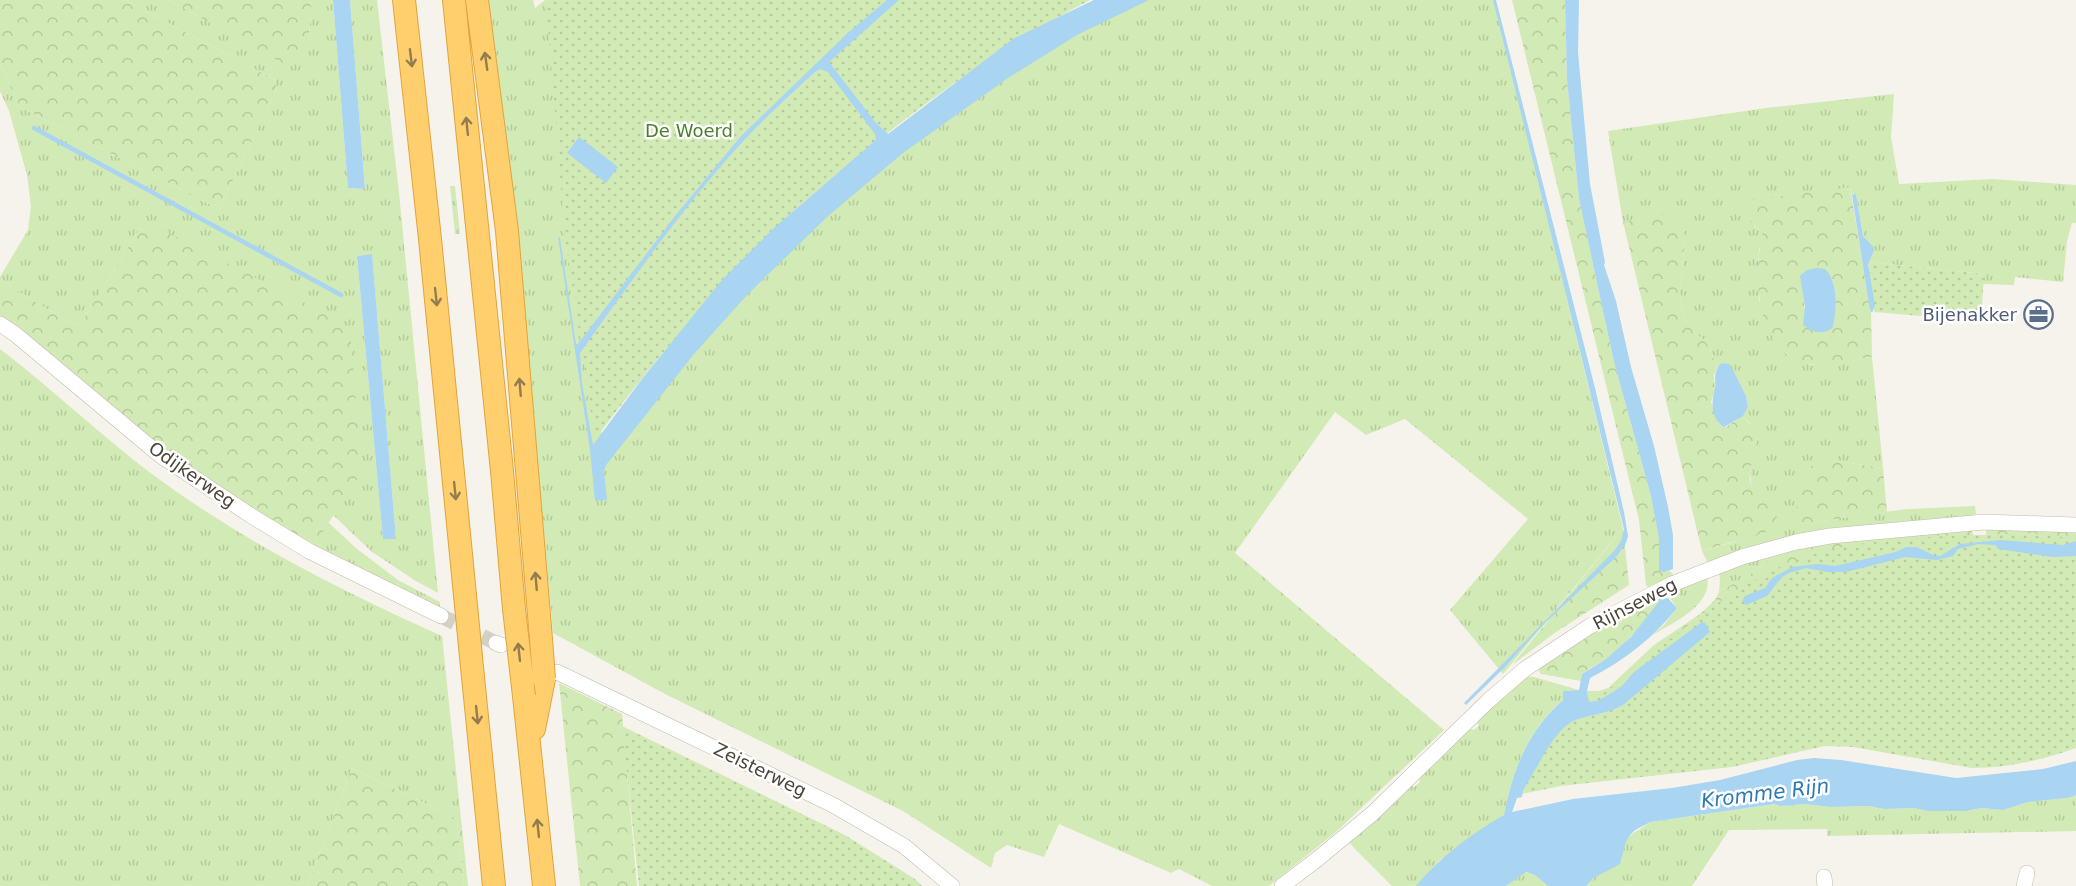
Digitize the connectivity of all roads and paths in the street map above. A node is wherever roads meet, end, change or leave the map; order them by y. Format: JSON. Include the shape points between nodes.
{"nodes":[{"id":1,"x":404,"y":0,"type":"edge"},
{"id":2,"x":454,"y":0,"type":"edge"},
{"id":3,"x":477,"y":0,"type":"edge"},
{"id":4,"x":0,"y":324,"type":"edge"},
{"id":5,"x":2076,"y":525,"type":"edge"},
{"id":6,"x":441,"y":616,"type":"tunnel mouth"},
{"id":7,"x":551,"y":676,"type":"junction"},
{"id":8,"x":530,"y":748,"type":"junction"},
{"id":9,"x":494,"y":886,"type":"edge"},
{"id":10,"x":544,"y":886,"type":"edge"},
{"id":11,"x":952,"y":886,"type":"edge"},
{"id":12,"x":1282,"y":886,"type":"edge"}],
"edges":[{"from":1,"to":9,"type":"highway","one_way":true,"bridge":true},
{"from":8,"to":2,"type":"highway","one_way":true,"bridge":true},
{"from":7,"to":3,"type":"highway","one_way":true,"bridge":true,"via":[[541,639],[502,181]]},
{"from":4,"to":6,"type":"street","name":"Odijkerweg","via":[[161,456],[250,515],[309,551]]},
{"from":5,"to":12,"type":"street","name":"Rijnseweg","via":[[1984,522],[1830,536],[1742,557],[1672,584],[1598,621],[1525,669],[1372,814]]},
{"from":7,"to":8,"type":"highway"},
{"from":7,"to":11,"type":"street","name":"Zeisterweg","via":[[833,806],[904,846]]},
{"from":10,"to":8,"type":"highway","one_way":true}]}
